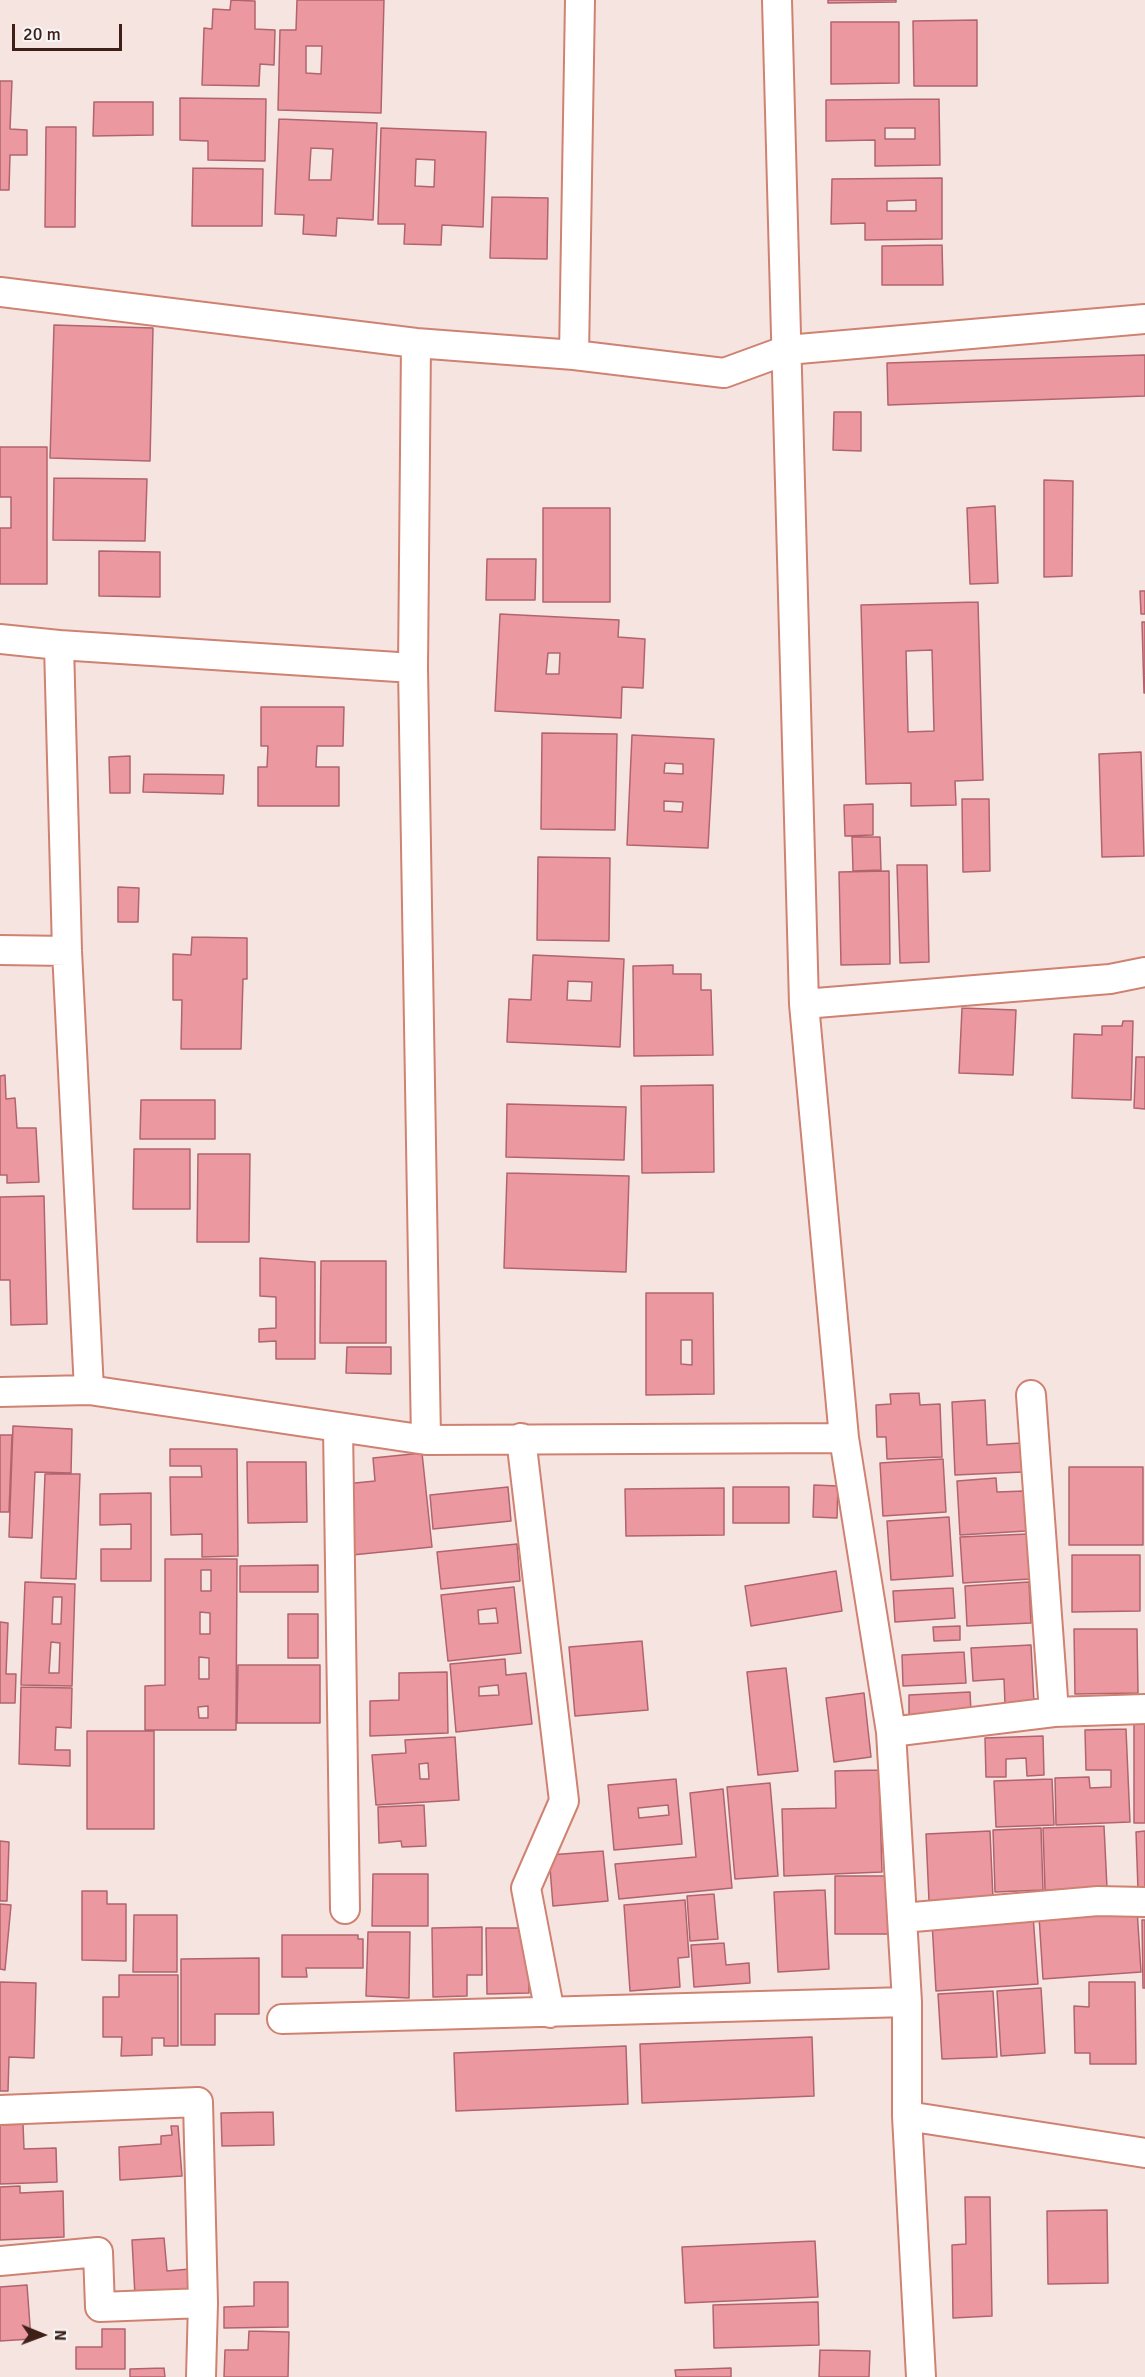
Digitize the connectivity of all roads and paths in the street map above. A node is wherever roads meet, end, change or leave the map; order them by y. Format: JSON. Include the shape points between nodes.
{"nodes":[{"id":1,"x":580,"y":0,"type":"edge"},
{"id":2,"x":777,"y":0,"type":"edge"},
{"id":3,"x":0,"y":292,"type":"edge"},
{"id":4,"x":1145,"y":319,"type":"edge"},
{"id":5,"x":416,"y":343,"type":"junction"},
{"id":6,"x":787,"y":350,"type":"junction"},
{"id":7,"x":574,"y":355,"type":"junction"},
{"id":8,"x":0,"y":639,"type":"edge"},
{"id":9,"x":59,"y":645,"type":"junction"},
{"id":10,"x":413,"y":668,"type":"junction"},
{"id":11,"x":0,"y":950,"type":"edge"},
{"id":12,"x":67,"y":951,"type":"junction"},
{"id":13,"x":1145,"y":972,"type":"edge"},
{"id":14,"x":804,"y":1004,"type":"junction"},
{"id":15,"x":89,"y":1390,"type":"junction"},
{"id":16,"x":0,"y":1392,"type":"edge"},
{"id":17,"x":1031,"y":1395,"type":"dead end"},
{"id":18,"x":338,"y":1427,"type":"junction"},
{"id":19,"x":521,"y":1438,"type":"junction"},
{"id":20,"x":844,"y":1438,"type":"junction"},
{"id":21,"x":426,"y":1440,"type":"junction"},
{"id":22,"x":1145,"y":1708,"type":"edge"},
{"id":23,"x":1054,"y":1712,"type":"junction"},
{"id":24,"x":891,"y":1732,"type":"junction"},
{"id":25,"x":1145,"y":1902,"type":"edge"},
{"id":26,"x":345,"y":1909,"type":"dead end"},
{"id":27,"x":902,"y":1918,"type":"junction"},
{"id":28,"x":907,"y":2002,"type":"junction"},
{"id":29,"x":550,"y":2013,"type":"junction"},
{"id":30,"x":282,"y":2019,"type":"dead end"},
{"id":31,"x":0,"y":2110,"type":"edge"},
{"id":32,"x":907,"y":2116,"type":"junction"},
{"id":33,"x":1145,"y":2153,"type":"edge"},
{"id":34,"x":0,"y":2261,"type":"edge"},
{"id":35,"x":203,"y":2303,"type":"junction"},
{"id":36,"x":201,"y":2377,"type":"edge"},
{"id":37,"x":921,"y":2377,"type":"edge"}],
"edges":[{"from":1,"to":7,"type":"street"},
{"from":2,"to":6,"type":"street"},
{"from":3,"to":5,"type":"street"},
{"from":4,"to":6,"type":"street"},
{"from":5,"to":7,"type":"street"},
{"from":5,"to":10,"type":"street"},
{"from":6,"to":7,"type":"street","via":[[724,373]]},
{"from":6,"to":14,"type":"street"},
{"from":8,"to":9,"type":"street"},
{"from":9,"to":10,"type":"street"},
{"from":9,"to":12,"type":"street"},
{"from":10,"to":21,"type":"street"},
{"from":11,"to":12,"type":"street"},
{"from":12,"to":15,"type":"street"},
{"from":13,"to":14,"type":"street","via":[[1110,979]]},
{"from":14,"to":20,"type":"street"},
{"from":15,"to":16,"type":"street"},
{"from":15,"to":18,"type":"street"},
{"from":17,"to":23,"type":"street"},
{"from":18,"to":21,"type":"street"},
{"from":18,"to":26,"type":"street"},
{"from":19,"to":20,"type":"street"},
{"from":19,"to":21,"type":"street"},
{"from":19,"to":29,"type":"street","via":[[564,1801],[526,1888]]},
{"from":20,"to":24,"type":"street"},
{"from":22,"to":23,"type":"street"},
{"from":23,"to":24,"type":"street"},
{"from":24,"to":27,"type":"street"},
{"from":25,"to":27,"type":"street","via":[[1098,1901]]},
{"from":27,"to":28,"type":"street"},
{"from":28,"to":29,"type":"street"},
{"from":28,"to":32,"type":"street"},
{"from":29,"to":30,"type":"street"},
{"from":31,"to":35,"type":"street","via":[[198,2102]]},
{"from":32,"to":33,"type":"street"},
{"from":32,"to":37,"type":"street"},
{"from":34,"to":35,"type":"street","via":[[98,2252],[100,2307]]},
{"from":35,"to":36,"type":"street"}]}
